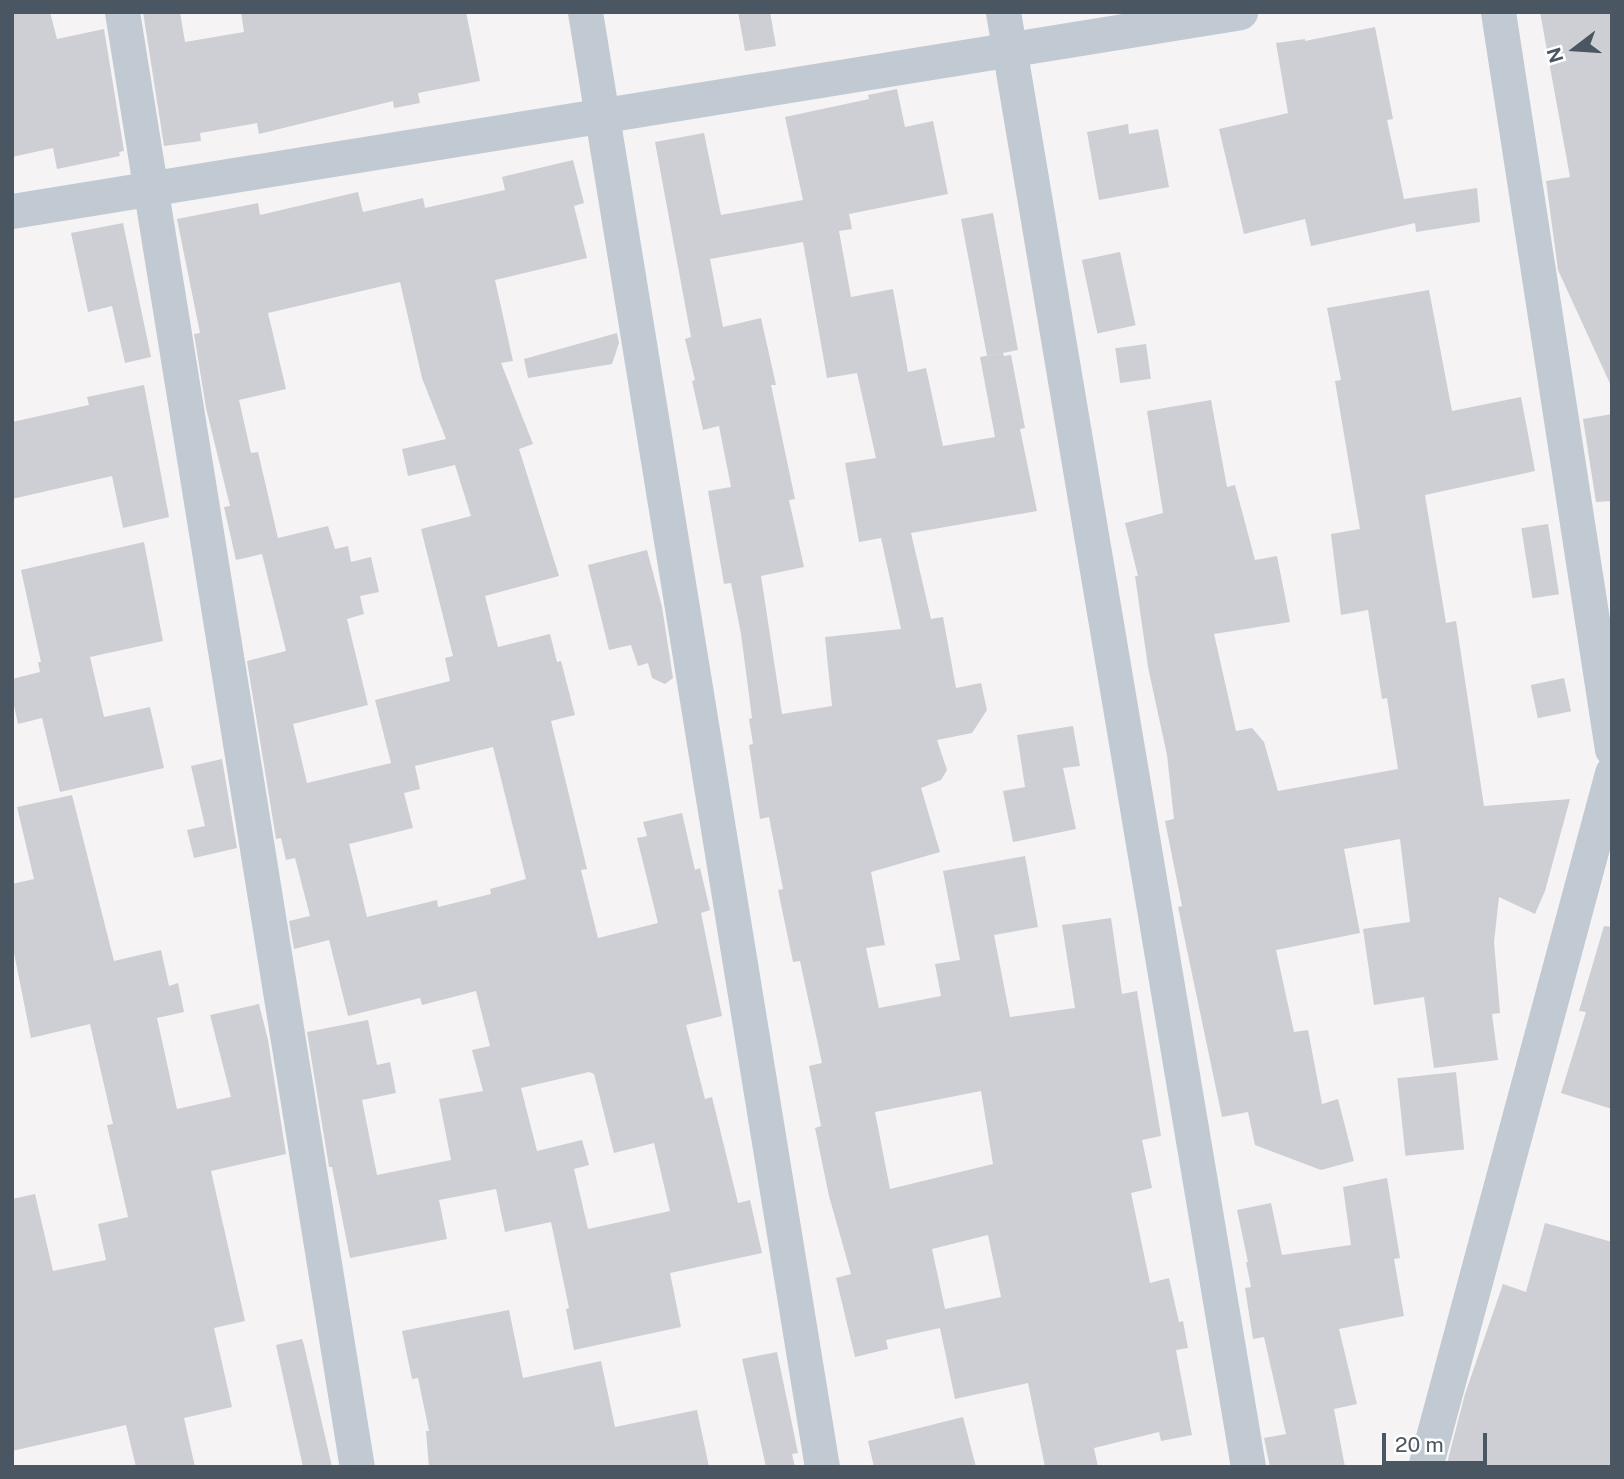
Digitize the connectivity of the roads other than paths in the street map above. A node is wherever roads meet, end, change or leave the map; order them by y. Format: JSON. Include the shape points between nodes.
{"nodes":[{"id":1,"x":122,"y":12,"type":"edge"},
{"id":2,"x":585,"y":12,"type":"edge"},
{"id":3,"x":1003,"y":12,"type":"edge"},
{"id":4,"x":1240,"y":12,"type":"edge"},
{"id":5,"x":1498,"y":12,"type":"edge"},
{"id":6,"x":1009,"y":47,"type":"junction"},
{"id":7,"x":602,"y":116,"type":"junction"},
{"id":8,"x":150,"y":189,"type":"junction"},
{"id":9,"x":12,"y":211,"type":"edge"},
{"id":10,"x":1612,"y":748,"type":"edge"},
{"id":11,"x":1612,"y":773,"type":"edge"},
{"id":12,"x":357,"y":1467,"type":"edge"},
{"id":13,"x":822,"y":1467,"type":"edge"},
{"id":14,"x":1248,"y":1467,"type":"edge"},
{"id":15,"x":1425,"y":1467,"type":"edge"}],
"edges":[{"from":1,"to":8,"type":"street"},
{"from":2,"to":7,"type":"street"},
{"from":3,"to":6,"type":"street"},
{"from":4,"to":6,"type":"street"},
{"from":5,"to":10,"type":"street"},
{"from":6,"to":7,"type":"street"},
{"from":6,"to":14,"type":"street"},
{"from":7,"to":8,"type":"street"},
{"from":7,"to":13,"type":"street"},
{"from":8,"to":9,"type":"street"},
{"from":8,"to":12,"type":"street"},
{"from":11,"to":15,"type":"street"}]}
